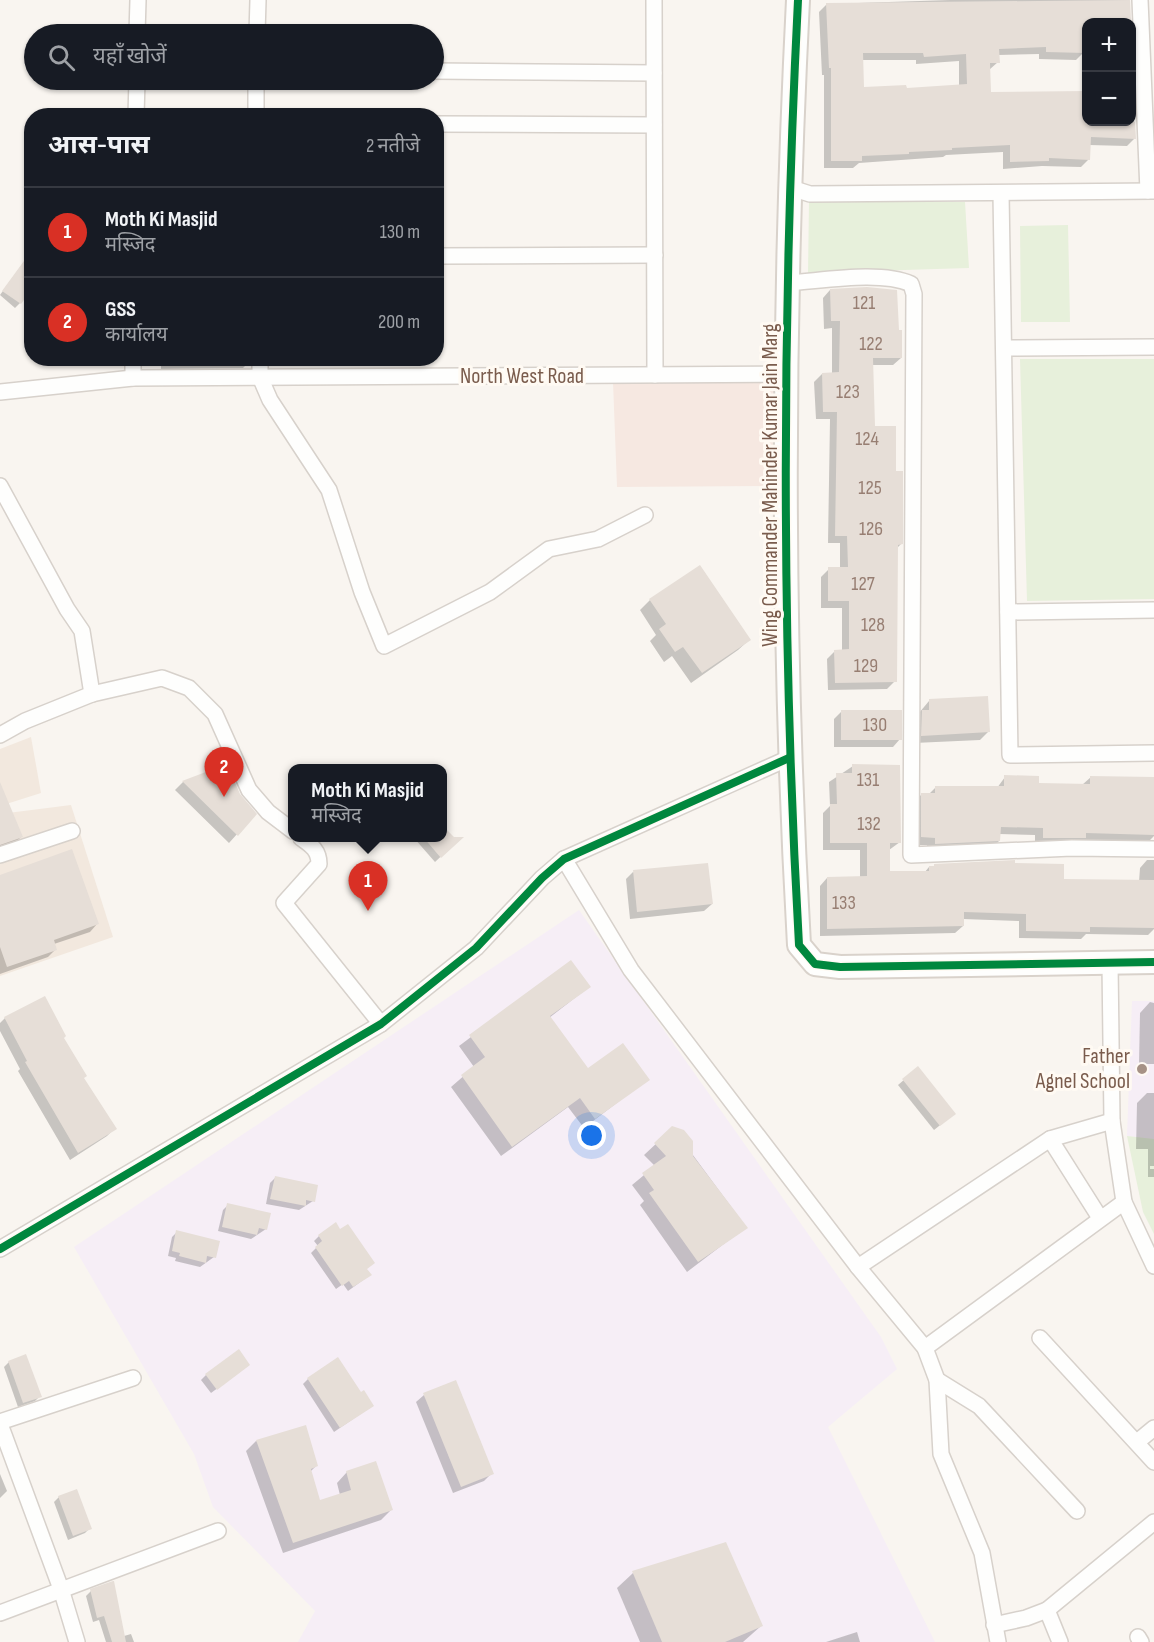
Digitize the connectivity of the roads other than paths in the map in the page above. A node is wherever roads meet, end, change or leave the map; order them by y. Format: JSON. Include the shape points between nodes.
{"nodes":[{"id":1,"x":138,"y":0,"type":"edge"},
{"id":2,"x":258,"y":0,"type":"edge"},
{"id":3,"x":654,"y":0,"type":"edge"},
{"id":4,"x":798,"y":0,"type":"edge"},
{"id":5,"x":1140,"y":0,"type":"edge"},
{"id":6,"x":137,"y":24,"type":"edge"},
{"id":7,"x":257,"y":24,"type":"edge"},
{"id":8,"x":444,"y":71,"type":"edge"},
{"id":9,"x":654,"y":73,"type":"junction"},
{"id":10,"x":137,"y":90,"type":"edge"},
{"id":11,"x":256,"y":90,"type":"edge"},
{"id":12,"x":136,"y":108,"type":"edge"},
{"id":13,"x":256,"y":108,"type":"edge"},
{"id":14,"x":444,"y":124,"type":"edge"},
{"id":15,"x":654,"y":125,"type":"junction"},
{"id":16,"x":789,"y":187,"type":"junction"},
{"id":17,"x":1151,"y":191,"type":"edge"},
{"id":18,"x":1001,"y":193,"type":"junction"},
{"id":19,"x":655,"y":255,"type":"junction"},
{"id":20,"x":444,"y":256,"type":"edge"},
{"id":21,"x":788,"y":283,"type":"junction"},
{"id":22,"x":1154,"y":346,"type":"edge"},
{"id":23,"x":1004,"y":348,"type":"junction"},
{"id":24,"x":134,"y":366,"type":"edge"},
{"id":25,"x":260,"y":366,"type":"edge"},
{"id":26,"x":787,"y":374,"type":"junction"},
{"id":27,"x":655,"y":375,"type":"junction"},
{"id":28,"x":133,"y":378,"type":"junction"},
{"id":29,"x":260,"y":378,"type":"junction"},
{"id":30,"x":0,"y":392,"type":"edge"},
{"id":31,"x":0,"y":486,"type":"edge"},
{"id":32,"x":645,"y":515,"type":"dead end"},
{"id":33,"x":1154,"y":610,"type":"edge"},
{"id":34,"x":1008,"y":612,"type":"junction"},
{"id":35,"x":92,"y":694,"type":"junction"},
{"id":36,"x":0,"y":735,"type":"edge"},
{"id":37,"x":1154,"y":753,"type":"edge"},
{"id":38,"x":789,"y":758,"type":"junction"},
{"id":39,"x":288,"y":827,"type":"edge"},
{"id":40,"x":72,"y":831,"type":"dead end"},
{"id":41,"x":307,"y":842,"type":"edge"},
{"id":42,"x":1154,"y":849,"type":"edge"},
{"id":43,"x":0,"y":855,"type":"edge"},
{"id":44,"x":564,"y":859,"type":"junction"},
{"id":45,"x":1110,"y":963,"type":"junction"},
{"id":46,"x":1154,"y":963,"type":"edge"},
{"id":47,"x":381,"y":1024,"type":"junction"},
{"id":48,"x":1112,"y":1121,"type":"junction"},
{"id":49,"x":1050,"y":1139,"type":"junction"},
{"id":50,"x":1124,"y":1202,"type":"junction"},
{"id":51,"x":1100,"y":1218,"type":"junction"},
{"id":52,"x":0,"y":1249,"type":"edge"},
{"id":53,"x":1154,"y":1266,"type":"edge"},
{"id":54,"x":858,"y":1267,"type":"junction"},
{"id":55,"x":1040,"y":1338,"type":"dead end"},
{"id":56,"x":925,"y":1348,"type":"junction"},
{"id":57,"x":133,"y":1378,"type":"dead end"},
{"id":58,"x":937,"y":1380,"type":"junction"},
{"id":59,"x":0,"y":1423,"type":"edge"},
{"id":60,"x":1154,"y":1428,"type":"edge"},
{"id":61,"x":1137,"y":1442,"type":"junction"},
{"id":62,"x":1154,"y":1462,"type":"edge"},
{"id":63,"x":1077,"y":1511,"type":"dead end"},
{"id":64,"x":1154,"y":1522,"type":"edge"},
{"id":65,"x":218,"y":1531,"type":"dead end"},
{"id":66,"x":61,"y":1589,"type":"junction"},
{"id":67,"x":1047,"y":1610,"type":"junction"},
{"id":68,"x":0,"y":1612,"type":"edge"},
{"id":69,"x":994,"y":1625,"type":"junction"},
{"id":70,"x":77,"y":1642,"type":"edge"},
{"id":71,"x":998,"y":1642,"type":"edge"},
{"id":72,"x":1060,"y":1642,"type":"edge"}],
"edges":[{"from":1,"to":6,"type":"street"},
{"from":2,"to":7,"type":"street"},
{"from":3,"to":9,"type":"street"},
{"from":4,"to":16,"type":"street","name":"Wing Commander Mahinder Kumar Jain Marg"},
{"from":5,"to":17,"type":"street"},
{"from":8,"to":9,"type":"street"},
{"from":9,"to":15,"type":"street"},
{"from":10,"to":12,"type":"street"},
{"from":11,"to":13,"type":"street"},
{"from":14,"to":15,"type":"street"},
{"from":15,"to":19,"type":"street"},
{"from":16,"to":18,"type":"street","via":[[810,194]]},
{"from":16,"to":21,"type":"street","name":"Wing Commander Mahinder Kumar Jain Marg"},
{"from":17,"to":18,"type":"street"},
{"from":18,"to":23,"type":"street"},
{"from":19,"to":20,"type":"street"},
{"from":19,"to":27,"type":"street"},
{"from":21,"to":26,"type":"street","name":"Wing Commander Mahinder Kumar Jain Marg"},
{"from":21,"to":42,"type":"street","via":[[899,279],[911,284],[914,294],[911,855],[1072,848]]},
{"from":22,"to":23,"type":"street"},
{"from":23,"to":34,"type":"street"},
{"from":24,"to":28,"type":"street"},
{"from":25,"to":29,"type":"street"},
{"from":26,"to":27,"type":"street","name":"North West Road"},
{"from":26,"to":38,"type":"street","name":"Wing Commander Mahinder Kumar Jain Marg"},
{"from":27,"to":29,"type":"street","name":"North West Road"},
{"from":28,"to":29,"type":"street","name":"North West Road"},
{"from":28,"to":30,"type":"street","name":"North West Road"},
{"from":29,"to":32,"type":"street","via":[[282,421],[329,490],[384,646],[490,592],[549,549],[598,539]]},
{"from":31,"to":35,"type":"street","via":[[82,631]]},
{"from":33,"to":34,"type":"street"},
{"from":34,"to":37,"type":"street","via":[[1010,755]]},
{"from":35,"to":36,"type":"street"},
{"from":35,"to":39,"type":"street","via":[[162,678],[189,688],[223,726],[249,790]]},
{"from":38,"to":44,"type":"street"},
{"from":38,"to":45,"type":"street","name":"Wing Commander Mahinder Kumar Jain Marg","via":[[799,945],[815,964],[840,967]]},
{"from":40,"to":43,"type":"street"},
{"from":41,"to":47,"type":"street","via":[[319,855],[319,864],[284,903]]},
{"from":44,"to":47,"type":"street","via":[[476,948]]},
{"from":44,"to":54,"type":"street","via":[[631,970]]},
{"from":45,"to":46,"type":"street"},
{"from":45,"to":48,"type":"street"},
{"from":47,"to":52,"type":"street"},
{"from":48,"to":49,"type":"street"},
{"from":48,"to":50,"type":"street"},
{"from":49,"to":51,"type":"street"},
{"from":49,"to":54,"type":"street"},
{"from":50,"to":51,"type":"street"},
{"from":50,"to":53,"type":"street"},
{"from":51,"to":56,"type":"street"},
{"from":54,"to":56,"type":"street"},
{"from":55,"to":61,"type":"street"},
{"from":56,"to":58,"type":"street"},
{"from":57,"to":59,"type":"street"},
{"from":58,"to":63,"type":"street","via":[[979,1406]]},
{"from":58,"to":69,"type":"street","via":[[941,1455],[982,1553]]},
{"from":59,"to":66,"type":"street"},
{"from":60,"to":61,"type":"street"},
{"from":61,"to":62,"type":"street"},
{"from":64,"to":67,"type":"street"},
{"from":65,"to":66,"type":"street"},
{"from":66,"to":68,"type":"street"},
{"from":66,"to":70,"type":"street"},
{"from":67,"to":69,"type":"street"},
{"from":67,"to":72,"type":"street"},
{"from":69,"to":71,"type":"street"}]}
